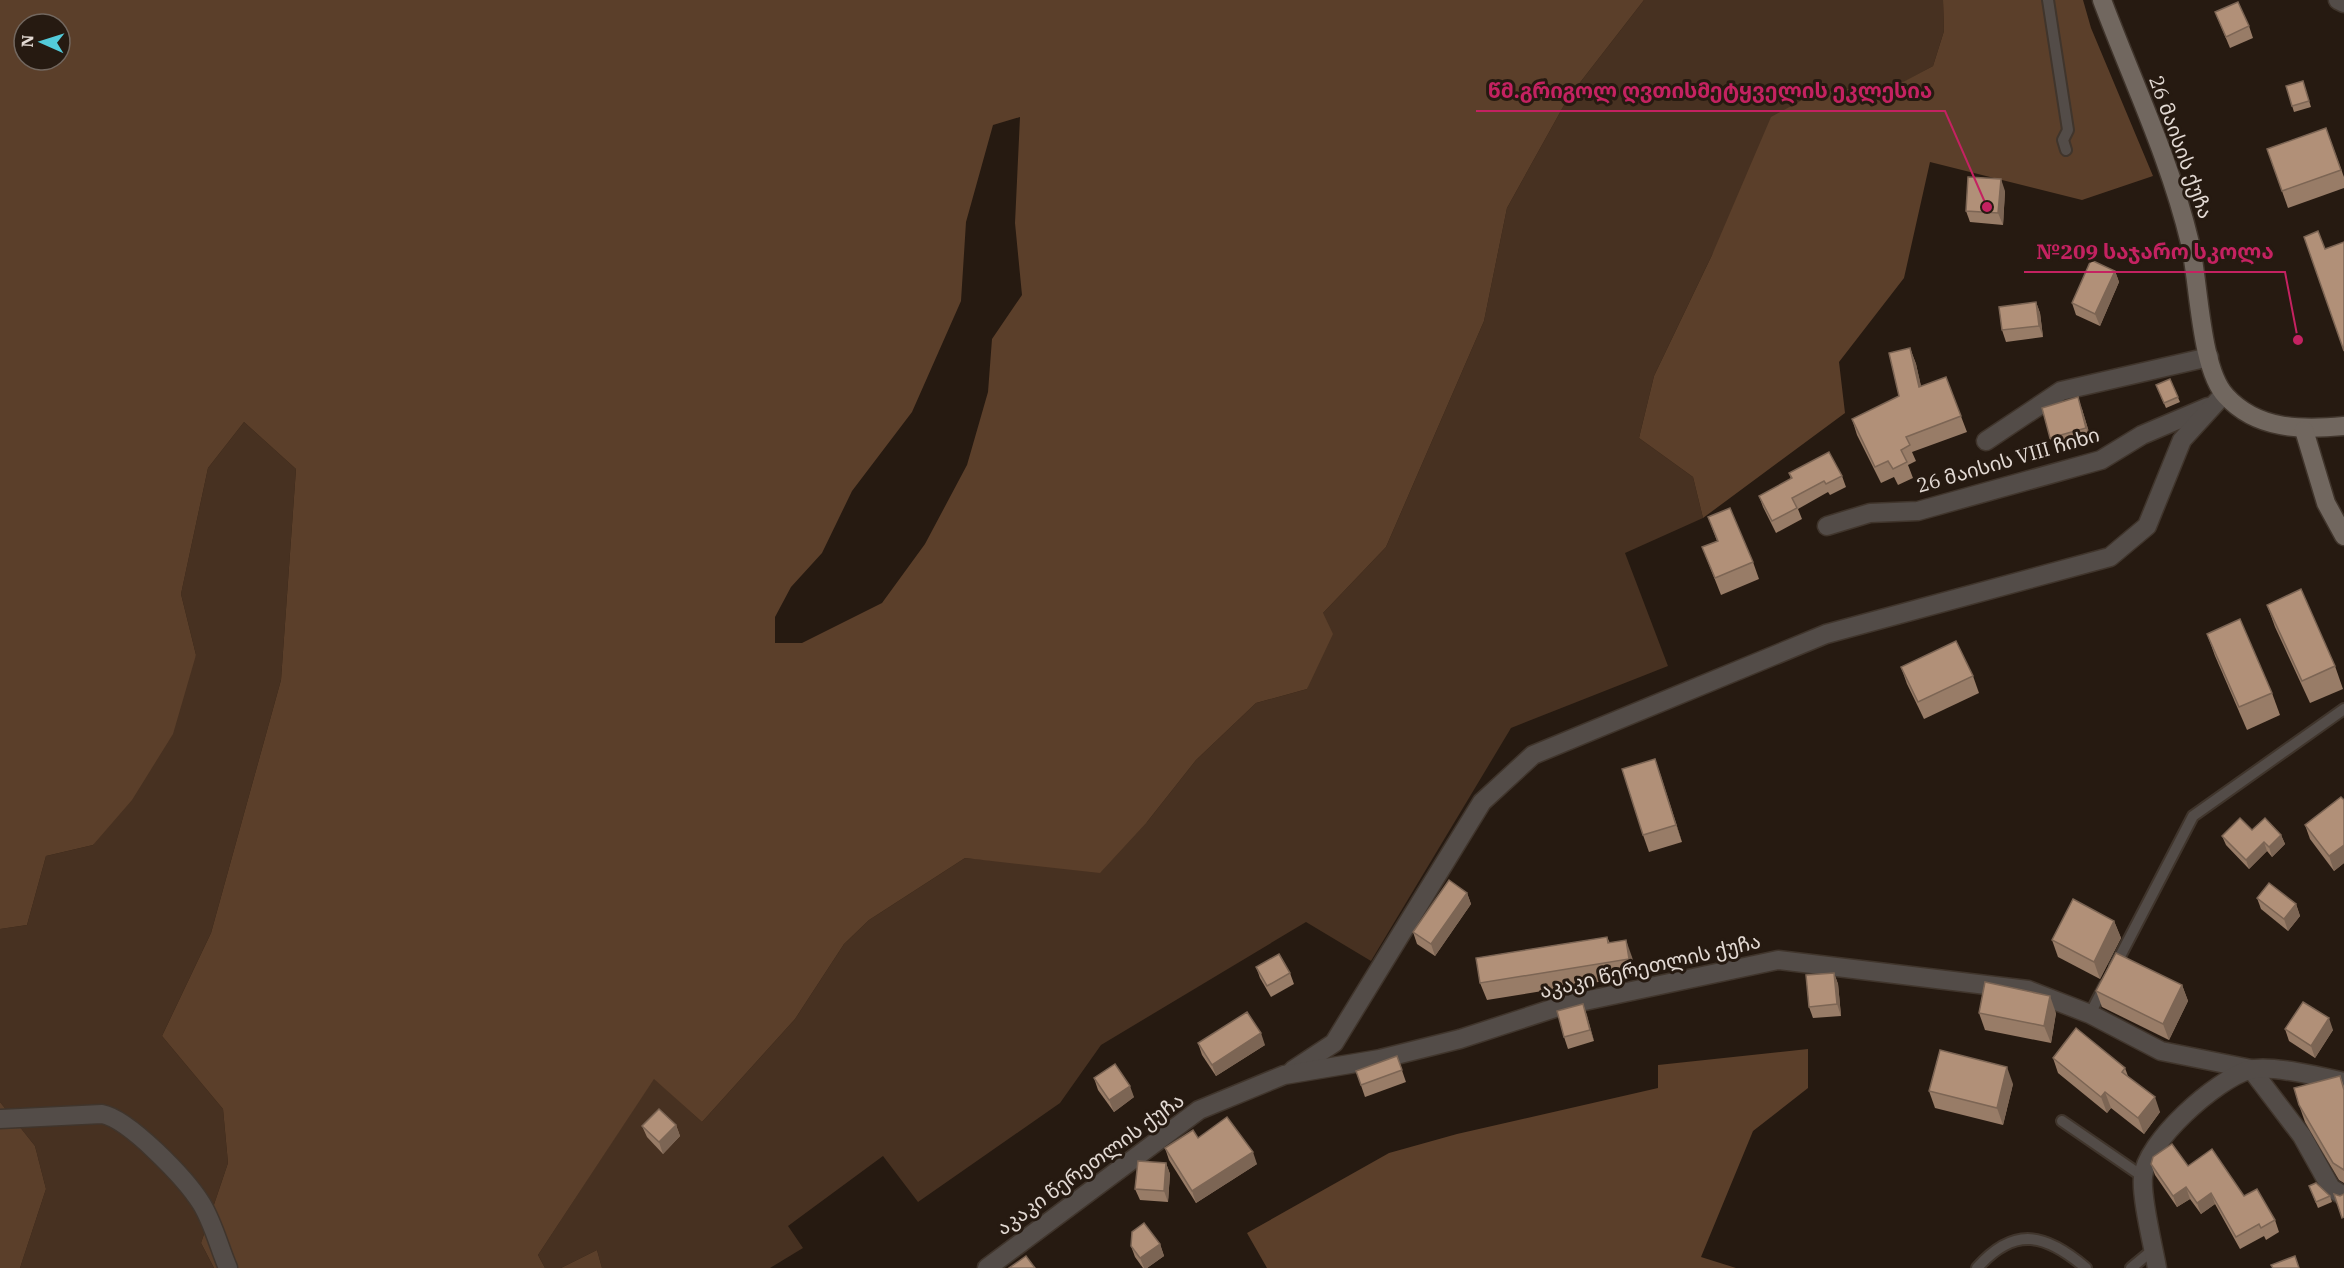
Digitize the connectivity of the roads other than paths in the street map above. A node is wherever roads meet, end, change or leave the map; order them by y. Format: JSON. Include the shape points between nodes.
{"nodes":[{"id":1,"x":2048,"y":0,"type":"edge"},
{"id":2,"x":2102,"y":0,"type":"edge"},
{"id":3,"x":2338,"y":0,"type":"edge"},
{"id":4,"x":2344,"y":3,"type":"edge"},
{"id":5,"x":2066,"y":150,"type":"dead end"},
{"id":6,"x":2209,"y":357,"type":"junction"},
{"id":7,"x":2224,"y":394,"type":"junction"},
{"id":8,"x":2344,"y":426,"type":"edge"},
{"id":9,"x":2304,"y":430,"type":"junction"},
{"id":10,"x":1986,"y":441,"type":"dead end"},
{"id":11,"x":1827,"y":526,"type":"dead end"},
{"id":12,"x":2344,"y":536,"type":"edge"},
{"id":13,"x":2344,"y":710,"type":"edge"},
{"id":14,"x":2090,"y":1014,"type":"junction"},
{"id":15,"x":2251,"y":1069,"type":"junction"},
{"id":16,"x":1284,"y":1075,"type":"junction"},
{"id":17,"x":2344,"y":1082,"type":"edge"},
{"id":18,"x":0,"y":1119,"type":"edge"},
{"id":19,"x":2062,"y":1121,"type":"dead end"},
{"id":20,"x":2142,"y":1176,"type":"junction"},
{"id":21,"x":2344,"y":1196,"type":"edge"},
{"id":22,"x":2154,"y":1249,"type":"junction"},
{"id":23,"x":228,"y":1268,"type":"edge"},
{"id":24,"x":987,"y":1268,"type":"edge"},
{"id":25,"x":1977,"y":1268,"type":"edge"},
{"id":26,"x":2086,"y":1268,"type":"edge"},
{"id":27,"x":2131,"y":1268,"type":"edge"},
{"id":28,"x":2157,"y":1268,"type":"edge"}],
"edges":[{"from":1,"to":5,"type":"lane","via":[[2068,130],[2063,140]]},
{"from":2,"to":6,"type":"main road","name":"26 მაისის ქუჩა","via":[[2172,180],[2191,244]]},
{"from":3,"to":4,"type":"street"},
{"from":6,"to":7,"type":"main road","name":"26 მაისის ქუჩა"},
{"from":6,"to":10,"type":"street","via":[[2061,391]]},
{"from":7,"to":9,"type":"main road","name":"26 მაისის ქუჩა","via":[[2257,419]]},
{"from":7,"to":11,"type":"street","name":"26 მაისის VIII ჩიხი","via":[[2206,409],[2142,435],[2101,460],[1918,511],[1870,513]]},
{"from":7,"to":16,"type":"street","via":[[2182,440],[2147,526],[2110,557],[1826,634],[1533,755],[1482,801],[1334,1043]]},
{"from":8,"to":9,"type":"main road","name":"26 მაისის ქუჩა"},
{"from":9,"to":12,"type":"main road","via":[[2325,503]]},
{"from":13,"to":14,"type":"lane","via":[[2193,816]]},
{"from":14,"to":15,"type":"street","name":"აკაკი წერეთლის ქუჩა","via":[[2161,1051]]},
{"from":14,"to":16,"type":"street","name":"აკაკი წერეთლის ქუჩა","via":[[2028,990],[1778,960],[1561,1006],[1460,1039],[1380,1059]]},
{"from":15,"to":17,"type":"street","name":"აკაკი წერეთლის ქუჩა","via":[[2305,1073]]},
{"from":15,"to":20,"type":"street","via":[[2220,1083],[2161,1136]]},
{"from":15,"to":21,"type":"street","via":[[2302,1136],[2331,1188]]},
{"from":16,"to":24,"type":"street","name":"აკაკი წერეთლის ქუჩა","via":[[1199,1110]]},
{"from":18,"to":23,"type":"street","via":[[114,1116],[164,1159],[201,1203]]},
{"from":19,"to":20,"type":"lane"},
{"from":20,"to":22,"type":"street"},
{"from":22,"to":27,"type":"lane"},
{"from":22,"to":28,"type":"street"},
{"from":25,"to":26,"type":"lane","via":[[2006,1243],[2025,1237],[2042,1239]]}]}
